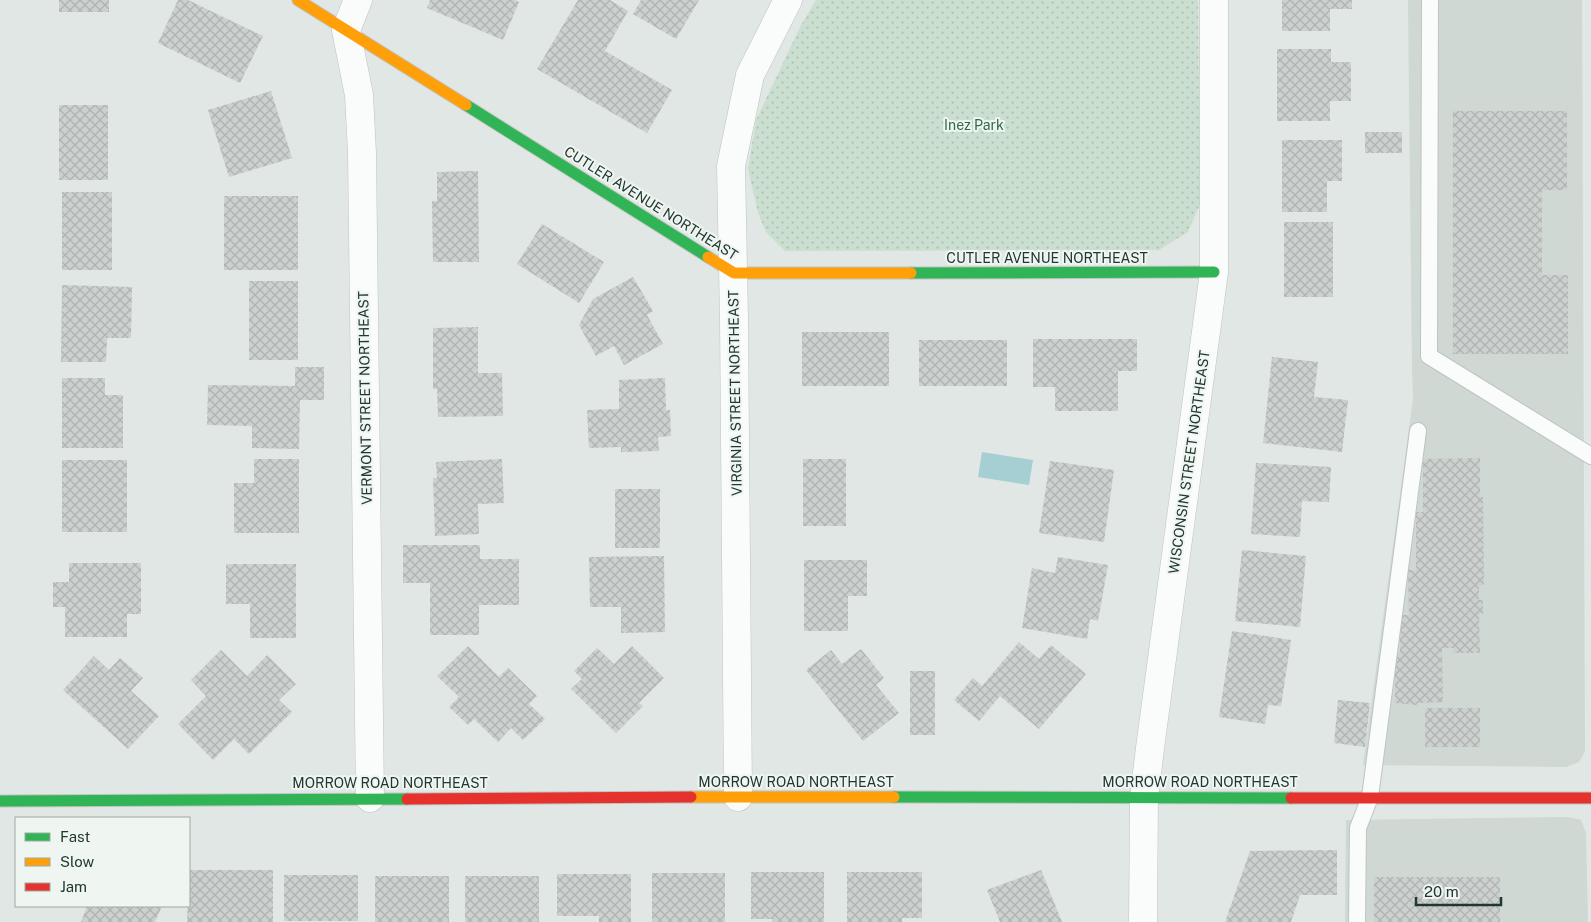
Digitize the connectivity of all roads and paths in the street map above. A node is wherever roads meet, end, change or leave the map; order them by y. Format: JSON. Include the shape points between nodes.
{"nodes":[{"id":1,"x":298,"y":0,"type":"edge"},
{"id":2,"x":358,"y":0,"type":"edge"},
{"id":3,"x":788,"y":0,"type":"edge"},
{"id":4,"x":1214,"y":0,"type":"edge"},
{"id":5,"x":1430,"y":0,"type":"edge"},
{"id":6,"x":346,"y":30,"type":"junction"},
{"id":7,"x":1214,"y":272,"type":"junction"},
{"id":8,"x":734,"y":273,"type":"junction"},
{"id":9,"x":1418,"y":431,"type":"dead end"},
{"id":10,"x":1591,"y":456,"type":"edge"},
{"id":11,"x":738,"y":797,"type":"junction"},
{"id":12,"x":1370,"y":797,"type":"junction"},
{"id":13,"x":370,"y":798,"type":"junction"},
{"id":14,"x":1144,"y":798,"type":"junction"},
{"id":15,"x":1591,"y":798,"type":"edge"},
{"id":16,"x":0,"y":801,"type":"edge"},
{"id":17,"x":1143,"y":922,"type":"edge"},
{"id":18,"x":1357,"y":922,"type":"edge"}],
"edges":[{"from":1,"to":6,"type":"street","name":"CUTLER AVENUE NORTHEAST"},
{"from":2,"to":6,"type":"street"},
{"from":3,"to":8,"type":"street","name":"VIRGINIA STREET NORTHEAST","via":[[750,75],[731,166]]},
{"from":4,"to":7,"type":"street","name":"WISCONSIN STREET NORTHEAST"},
{"from":5,"to":10,"type":"lane","via":[[1429,356]]},
{"from":6,"to":8,"type":"street","name":"CUTLER AVENUE NORTHEAST"},
{"from":6,"to":13,"type":"street","name":"VERMONT STREET NORTHEAST","via":[[358,95],[362,153]]},
{"from":7,"to":8,"type":"street","name":"CUTLER AVENUE NORTHEAST"},
{"from":7,"to":14,"type":"street","name":"WISCONSIN STREET NORTHEAST"},
{"from":8,"to":11,"type":"street","name":"VIRGINIA STREET NORTHEAST"},
{"from":9,"to":12,"type":"lane"},
{"from":11,"to":13,"type":"street","name":"MORROW ROAD NORTHEAST"},
{"from":11,"to":14,"type":"street","name":"MORROW ROAD NORTHEAST"},
{"from":12,"to":14,"type":"street","name":"MORROW ROAD NORTHEAST"},
{"from":12,"to":15,"type":"street","name":"MORROW ROAD NORTHEAST"},
{"from":12,"to":18,"type":"lane","via":[[1358,828]]},
{"from":13,"to":16,"type":"street","name":"MORROW ROAD NORTHEAST"},
{"from":14,"to":17,"type":"street","name":"WISCONSIN STREET NORTHEAST"}]}
